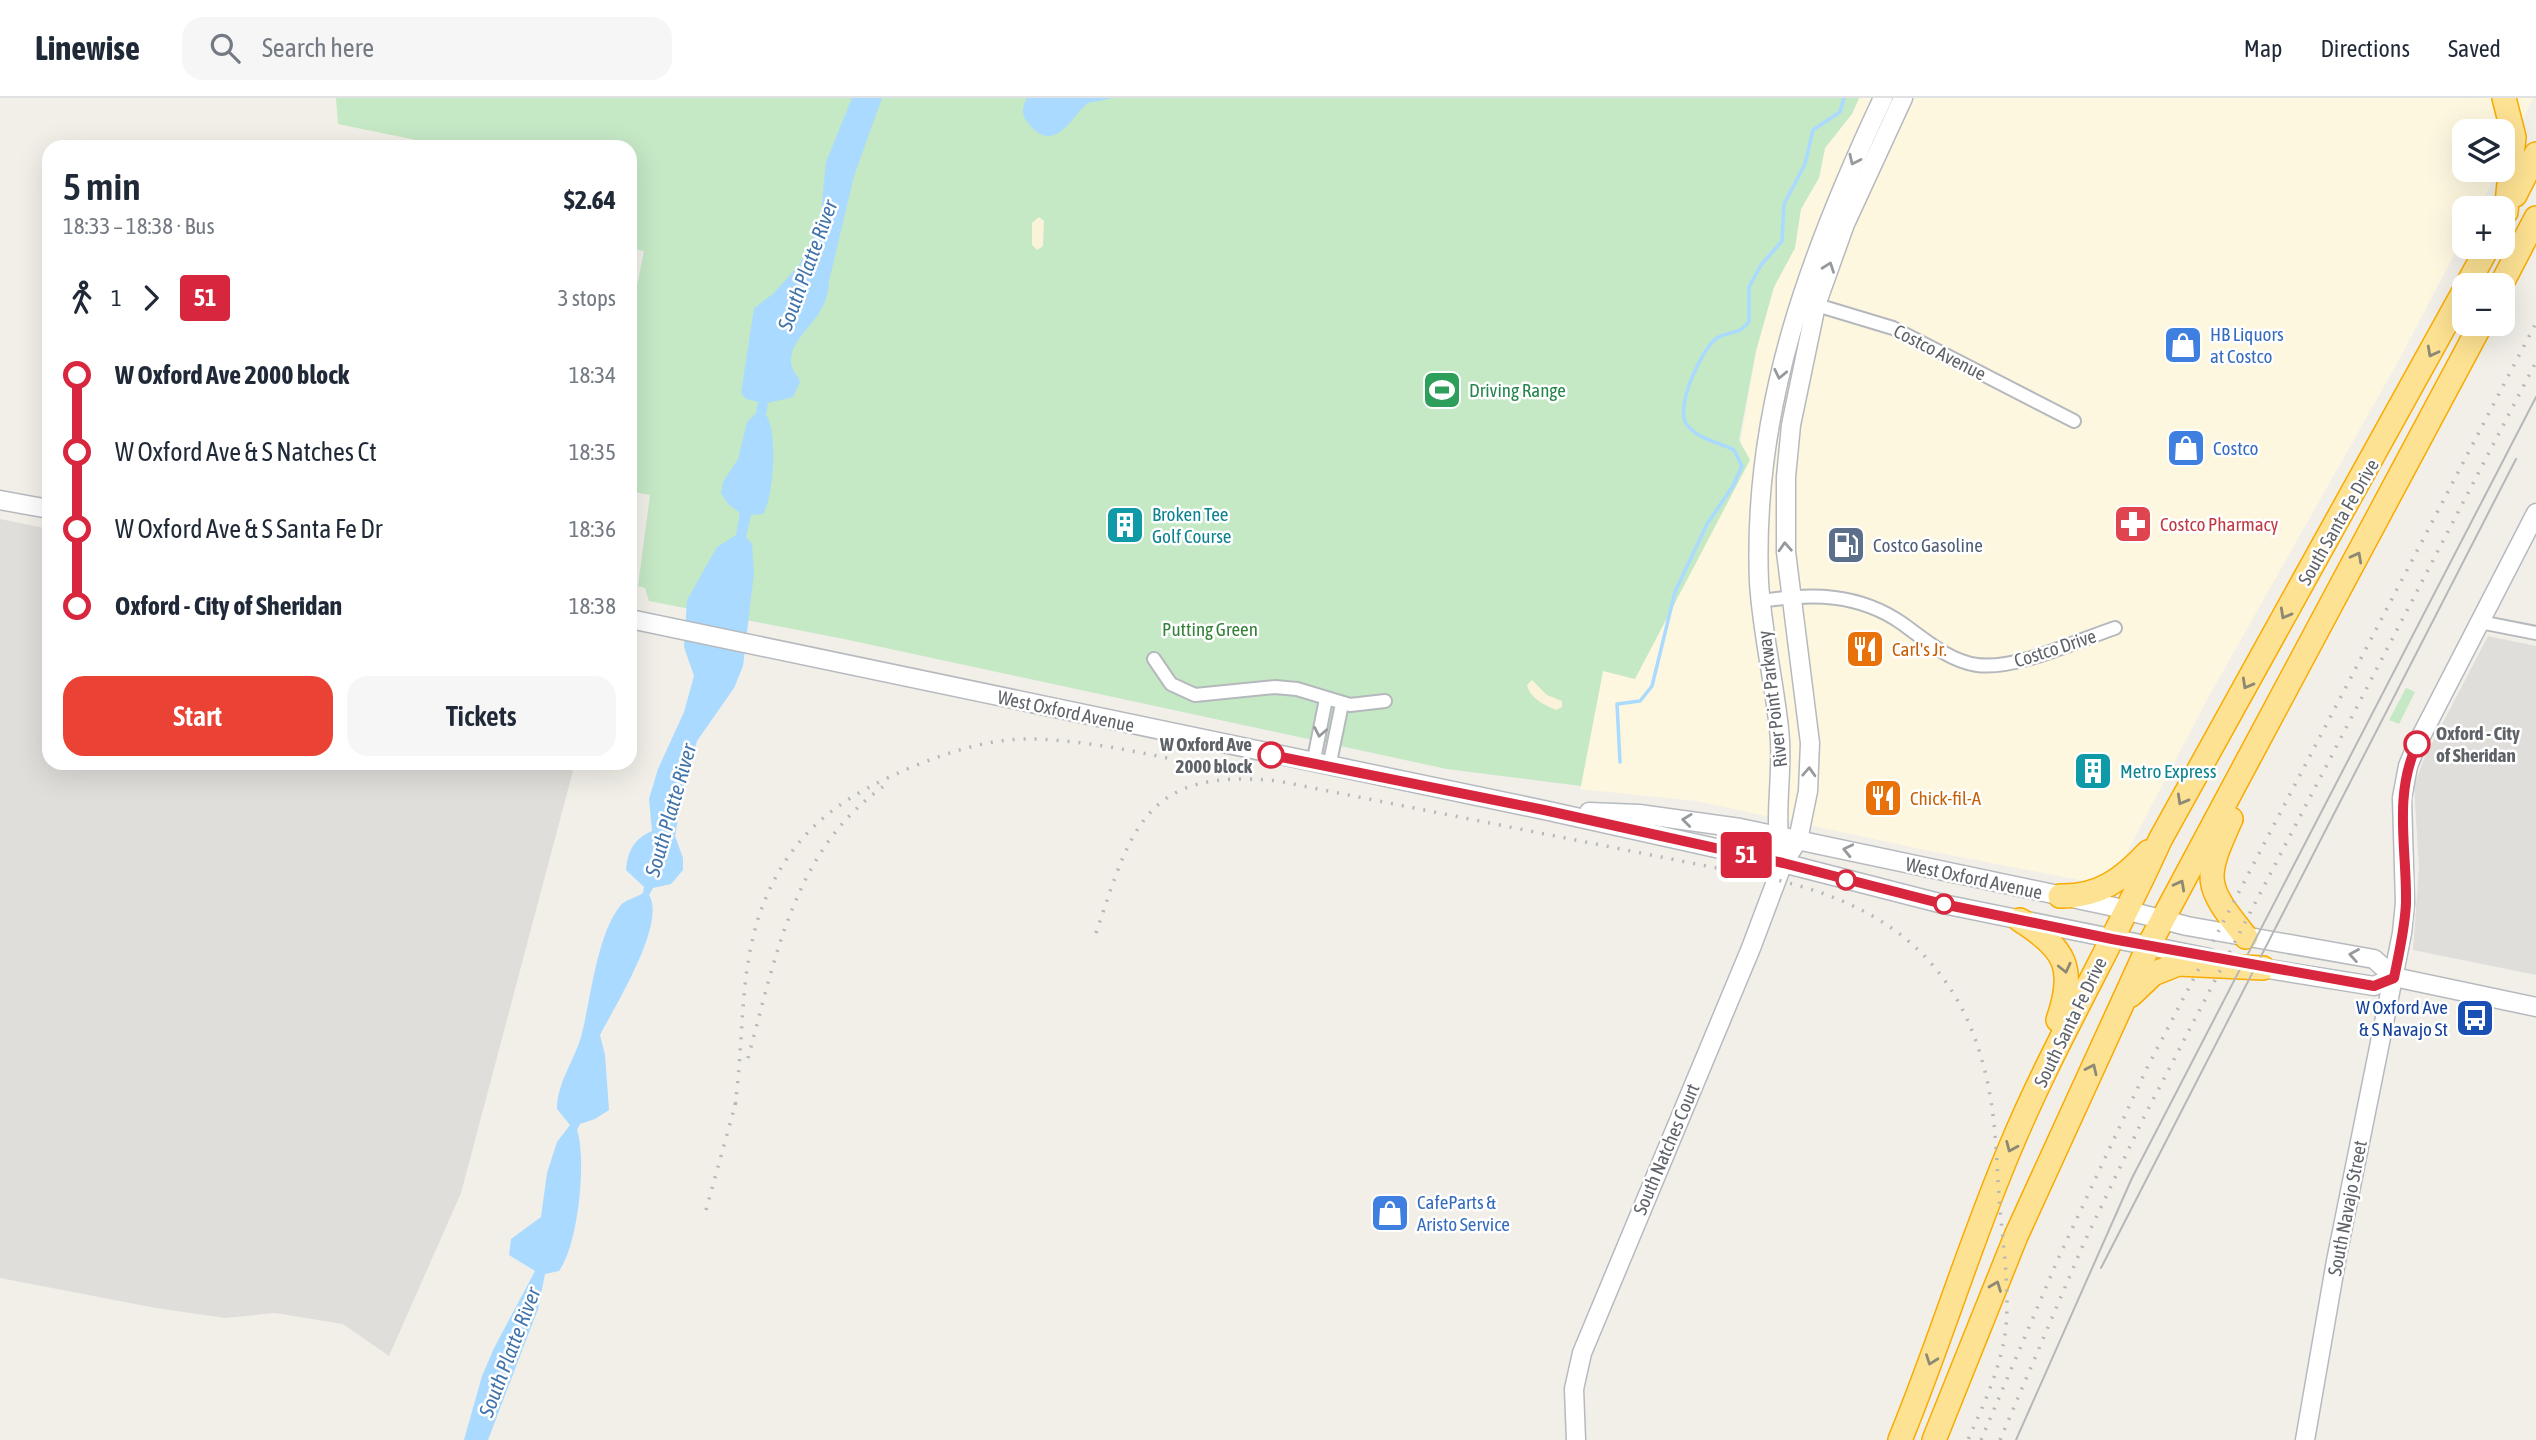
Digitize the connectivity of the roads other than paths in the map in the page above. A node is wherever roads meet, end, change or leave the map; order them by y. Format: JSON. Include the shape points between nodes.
{"nodes":[{"id":1,"x":1883,"y":98,"type":"edge"},
{"id":2,"x":1903,"y":98,"type":"edge"},
{"id":3,"x":2504,"y":98,"type":"edge"},
{"id":4,"x":2536,"y":154,"type":"edge"},
{"id":5,"x":2506,"y":196,"type":"edge"},
{"id":6,"x":2514,"y":196,"type":"edge"},
{"id":7,"x":2536,"y":218,"type":"edge"},
{"id":8,"x":2507,"y":273,"type":"edge"},
{"id":9,"x":1807,"y":302,"type":"junction"},
{"id":10,"x":2452,"y":313,"type":"edge"},
{"id":11,"x":2475,"y":336,"type":"edge"},
{"id":12,"x":2074,"y":421,"type":"dead end"},
{"id":13,"x":0,"y":500,"type":"edge"},
{"id":14,"x":42,"y":508,"type":"edge"},
{"id":15,"x":2536,"y":513,"type":"edge"},
{"id":16,"x":1789,"y":597,"type":"junction"},
{"id":17,"x":1760,"y":601,"type":"junction"},
{"id":18,"x":638,"y":621,"type":"edge"},
{"id":19,"x":2480,"y":622,"type":"junction"},
{"id":20,"x":2115,"y":628,"type":"dead end"},
{"id":21,"x":2536,"y":633,"type":"edge"},
{"id":22,"x":2312,"y":638,"type":"junction"},
{"id":23,"x":1154,"y":659,"type":"dead end"},
{"id":24,"x":1326,"y":699,"type":"junction"},
{"id":25,"x":1385,"y":701,"type":"dead end"},
{"id":26,"x":1342,"y":704,"type":"junction"},
{"id":27,"x":1321,"y":765,"type":"junction"},
{"id":28,"x":1544,"y":810,"type":"junction"},
{"id":29,"x":1778,"y":835,"type":"junction"},
{"id":30,"x":2160,"y":839,"type":"junction"},
{"id":31,"x":1798,"y":840,"type":"junction"},
{"id":32,"x":1783,"y":863,"type":"junction"},
{"id":33,"x":2060,"y":895,"type":"junction"},
{"id":34,"x":2127,"y":910,"type":"junction"},
{"id":35,"x":2020,"y":920,"type":"junction"},
{"id":36,"x":2162,"y":920,"type":"junction"},
{"id":37,"x":2246,"y":937,"type":"junction"},
{"id":38,"x":2112,"y":939,"type":"junction"},
{"id":39,"x":2149,"y":946,"type":"junction"},
{"id":40,"x":2263,"y":968,"type":"junction"},
{"id":41,"x":2394,"y":978,"type":"junction"},
{"id":42,"x":2123,"y":1002,"type":"junction"},
{"id":43,"x":2536,"y":1007,"type":"edge"},
{"id":44,"x":2024,"y":1116,"type":"junction"},
{"id":45,"x":1576,"y":1440,"type":"edge"},
{"id":46,"x":1900,"y":1440,"type":"edge"},
{"id":47,"x":1934,"y":1440,"type":"edge"},
{"id":48,"x":2305,"y":1440,"type":"edge"}],
"edges":[{"from":1,"to":9,"type":"street","name":"River Point Parkway","one_way":true,"via":[[1826,222]]},
{"from":9,"to":2,"type":"street","name":"River Point Parkway","one_way":true},
{"from":3,"to":5,"type":"highway","via":[[2514,136]]},
{"from":4,"to":6,"type":"highway"},
{"from":7,"to":8,"type":"highway"},
{"from":9,"to":12,"type":"street","name":"Costco Avenue","via":[[1893,328]]},
{"from":16,"to":9,"type":"street","name":"River Point Parkway","one_way":true,"via":[[1786,477]]},
{"from":9,"to":17,"type":"street","name":"River Point Parkway","one_way":true,"via":[[1777,384],[1760,534]]},
{"from":10,"to":30,"type":"highway","name":"South Santa Fe Drive","one_way":true},
{"from":22,"to":11,"type":"highway","name":"South Santa Fe Drive","one_way":true},
{"from":13,"to":14,"type":"street"},
{"from":15,"to":19,"type":"street","name":"South Navajo Street"},
{"from":16,"to":17,"type":"street","name":"Costco Drive"},
{"from":16,"to":20,"type":"street","name":"Costco Drive","via":[[1826,596],[1860,602],[1950,655],[1976,664],[2006,664]]},
{"from":31,"to":16,"type":"street","name":"River Point Parkway","one_way":true,"via":[[1808,791],[1810,743]]},
{"from":17,"to":29,"type":"street","name":"River Point Parkway","via":[[1781,752]]},
{"from":18,"to":27,"type":"street","name":"West Oxford Avenue"},
{"from":19,"to":21,"type":"street"},
{"from":19,"to":41,"type":"street","name":"South Navajo Street","via":[[2405,776],[2401,814],[2405,916]]},
{"from":36,"to":22,"type":"highway","name":"South Santa Fe Drive","one_way":true},
{"from":22,"to":37,"type":"highway","via":[[2212,864],[2213,892]]},
{"from":23,"to":24,"type":"street","via":[[1171,684],[1189,694],[1275,687]]},
{"from":24,"to":26,"type":"street"},
{"from":24,"to":27,"type":"street","one_way":true},
{"from":25,"to":26,"type":"street"},
{"from":26,"to":27,"type":"street"},
{"from":27,"to":28,"type":"street","name":"West Oxford Avenue"},
{"from":29,"to":28,"type":"street","name":"West Oxford Avenue","one_way":true,"via":[[1692,820]]},
{"from":28,"to":32,"type":"street","name":"West Oxford Avenue"},
{"from":29,"to":31,"type":"street","name":"West Oxford Avenue"},
{"from":29,"to":32,"type":"street","name":"River Point Parkway"},
{"from":30,"to":33,"type":"highway","via":[[2130,872],[2109,886]]},
{"from":30,"to":34,"type":"highway","name":"South Santa Fe Drive"},
{"from":31,"to":32,"type":"street","name":"River Point Parkway"},
{"from":33,"to":31,"type":"street","name":"West Oxford Avenue","one_way":true},
{"from":32,"to":35,"type":"street","name":"West Oxford Avenue"},
{"from":32,"to":45,"type":"street","name":"South Natches Court","via":[[1582,1353],[1574,1389]]},
{"from":33,"to":34,"type":"street","name":"West Oxford Avenue"},
{"from":34,"to":36,"type":"street","name":"West Oxford Avenue"},
{"from":34,"to":38,"type":"highway","name":"South Santa Fe Drive"},
{"from":35,"to":38,"type":"street","name":"West Oxford Avenue"},
{"from":35,"to":44,"type":"highway","one_way":true,"via":[[2057,948],[2068,976],[2062,1008]]},
{"from":36,"to":37,"type":"street","name":"West Oxford Avenue"},
{"from":36,"to":39,"type":"highway","name":"South Santa Fe Drive"},
{"from":41,"to":37,"type":"street","name":"West Oxford Avenue","one_way":true,"via":[[2374,958]]},
{"from":38,"to":39,"type":"street","name":"West Oxford Avenue"},
{"from":38,"to":44,"type":"highway","name":"South Santa Fe Drive"},
{"from":39,"to":40,"type":"street","name":"West Oxford Avenue"},
{"from":39,"to":42,"type":"highway","name":"South Santa Fe Drive"},
{"from":40,"to":41,"type":"street","name":"West Oxford Avenue","via":[[2374,986]]},
{"from":40,"to":42,"type":"highway","via":[[2170,965]]},
{"from":41,"to":43,"type":"street","name":"West Oxford Avenue"},
{"from":41,"to":48,"type":"street","name":"South Navajo Street","via":[[2338,1248]]},
{"from":47,"to":42,"type":"highway","name":"South Santa Fe Drive","one_way":true,"via":[[2016,1236]]},
{"from":44,"to":46,"type":"highway","name":"South Santa Fe Drive","one_way":true}]}
